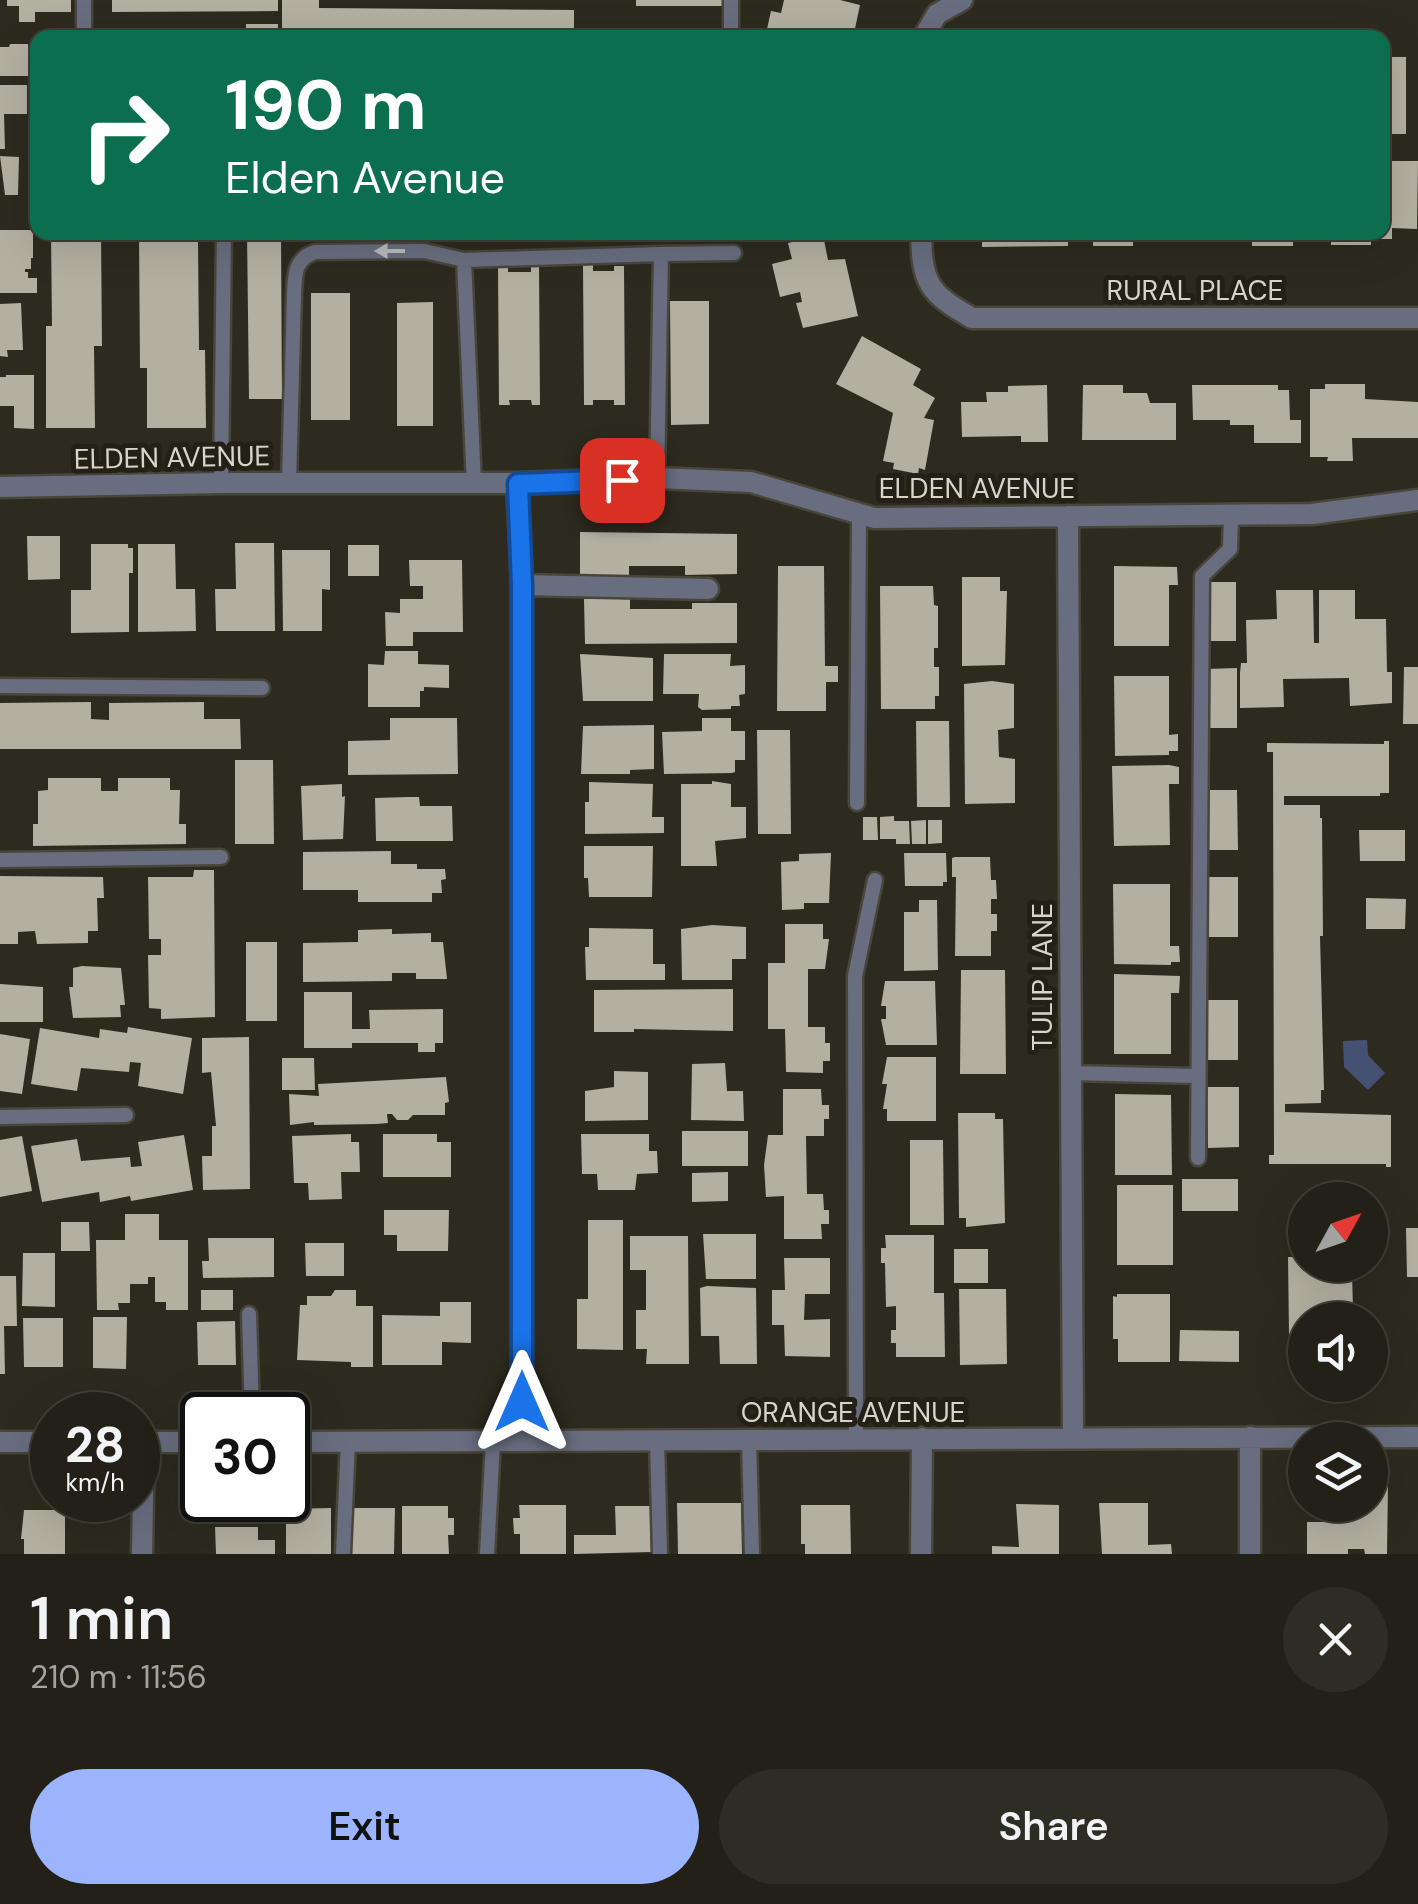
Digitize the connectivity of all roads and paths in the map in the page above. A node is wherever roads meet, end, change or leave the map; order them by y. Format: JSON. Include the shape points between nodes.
{"nodes":[{"id":1,"x":84,"y":0,"type":"edge"},
{"id":2,"x":730,"y":0,"type":"edge"},
{"id":3,"x":962,"y":0,"type":"edge"},
{"id":4,"x":84,"y":30,"type":"edge"},
{"id":5,"x":731,"y":30,"type":"edge"},
{"id":6,"x":928,"y":30,"type":"edge"},
{"id":7,"x":224,"y":240,"type":"edge"},
{"id":8,"x":921,"y":240,"type":"edge"},
{"id":9,"x":734,"y":252,"type":"dead end"},
{"id":10,"x":661,"y":254,"type":"junction"},
{"id":11,"x":464,"y":260,"type":"junction"},
{"id":12,"x":1418,"y":318,"type":"edge"},
{"id":13,"x":657,"y":478,"type":"junction"},
{"id":14,"x":221,"y":483,"type":"junction"},
{"id":15,"x":289,"y":483,"type":"junction"},
{"id":16,"x":474,"y":484,"type":"junction"},
{"id":17,"x":518,"y":484,"type":"junction"},
{"id":18,"x":0,"y":487,"type":"edge"},
{"id":19,"x":1418,"y":500,"type":"edge"},
{"id":20,"x":859,"y":513,"type":"junction"},
{"id":21,"x":1231,"y":515,"type":"junction"},
{"id":22,"x":1068,"y":516,"type":"junction"},
{"id":23,"x":522,"y":585,"type":"junction"},
{"id":24,"x":708,"y":589,"type":"dead end"},
{"id":25,"x":0,"y":686,"type":"edge"},
{"id":26,"x":262,"y":688,"type":"dead end"},
{"id":27,"x":857,"y":803,"type":"dead end"},
{"id":28,"x":221,"y":857,"type":"dead end"},
{"id":29,"x":0,"y":860,"type":"edge"},
{"id":30,"x":876,"y":880,"type":"dead end"},
{"id":31,"x":1070,"y":1074,"type":"junction"},
{"id":32,"x":1197,"y":1076,"type":"junction"},
{"id":33,"x":126,"y":1115,"type":"dead end"},
{"id":34,"x":0,"y":1116,"type":"edge"},
{"id":35,"x":1198,"y":1158,"type":"dead end"},
{"id":36,"x":248,"y":1314,"type":"dead end"},
{"id":37,"x":251,"y":1392,"type":"edge"},
{"id":38,"x":1250,"y":1437,"type":"junction"},
{"id":39,"x":1418,"y":1437,"type":"edge"},
{"id":40,"x":922,"y":1438,"type":"junction"},
{"id":41,"x":1073,"y":1438,"type":"junction"},
{"id":42,"x":856,"y":1439,"type":"junction"},
{"id":43,"x":493,"y":1440,"type":"junction"},
{"id":44,"x":522,"y":1440,"type":"junction"},
{"id":45,"x":656,"y":1440,"type":"junction"},
{"id":46,"x":749,"y":1440,"type":"junction"},
{"id":47,"x":0,"y":1442,"type":"edge"},
{"id":48,"x":30,"y":1442,"type":"edge"},
{"id":49,"x":310,"y":1442,"type":"edge"},
{"id":50,"x":348,"y":1442,"type":"junction"},
{"id":51,"x":142,"y":1522,"type":"edge"},
{"id":52,"x":142,"y":1554,"type":"edge"},
{"id":53,"x":343,"y":1554,"type":"edge"},
{"id":54,"x":487,"y":1554,"type":"edge"},
{"id":55,"x":660,"y":1554,"type":"edge"},
{"id":56,"x":752,"y":1554,"type":"edge"},
{"id":57,"x":922,"y":1554,"type":"edge"},
{"id":58,"x":1250,"y":1554,"type":"edge"}],
"edges":[{"from":1,"to":4,"type":"lane"},
{"from":2,"to":5,"type":"lane"},
{"from":3,"to":6,"type":"street","via":[[937,14]]},
{"from":7,"to":14,"type":"lane"},
{"from":8,"to":12,"type":"street","name":"RURAL PLACE","via":[[922,268],[940,300],[972,318]]},
{"from":9,"to":10,"type":"lane"},
{"from":10,"to":11,"type":"lane"},
{"from":10,"to":13,"type":"lane"},
{"from":11,"to":15,"type":"lane","one_way":true,"via":[[424,251],[304,256],[296,267]]},
{"from":11,"to":16,"type":"lane"},
{"from":13,"to":17,"type":"street","name":"ELDEN AVENUE"},
{"from":13,"to":20,"type":"street","name":"ELDEN AVENUE","via":[[751,482]]},
{"from":14,"to":15,"type":"street","name":"ELDEN AVENUE"},
{"from":14,"to":18,"type":"street","name":"ELDEN AVENUE"},
{"from":15,"to":16,"type":"street","name":"ELDEN AVENUE"},
{"from":16,"to":17,"type":"street","name":"ELDEN AVENUE"},
{"from":17,"to":23,"type":"street"},
{"from":19,"to":21,"type":"street","name":"ELDEN AVENUE","via":[[1312,514]]},
{"from":20,"to":22,"type":"street","name":"ELDEN AVENUE"},
{"from":20,"to":27,"type":"lane"},
{"from":21,"to":22,"type":"street","name":"ELDEN AVENUE"},
{"from":21,"to":32,"type":"lane","via":[[1230,548],[1202,576]]},
{"from":22,"to":31,"type":"street","name":"TULIP LANE"},
{"from":23,"to":24,"type":"street"},
{"from":23,"to":44,"type":"street"},
{"from":25,"to":26,"type":"lane"},
{"from":28,"to":29,"type":"lane"},
{"from":30,"to":42,"type":"lane","via":[[855,976]]},
{"from":31,"to":32,"type":"lane"},
{"from":31,"to":41,"type":"street","name":"TULIP LANE"},
{"from":32,"to":35,"type":"lane"},
{"from":33,"to":34,"type":"lane"},
{"from":36,"to":37,"type":"lane"},
{"from":38,"to":39,"type":"street","name":"ORANGE AVENUE"},
{"from":38,"to":41,"type":"street","name":"ORANGE AVENUE"},
{"from":38,"to":58,"type":"street"},
{"from":40,"to":41,"type":"street","name":"ORANGE AVENUE"},
{"from":40,"to":42,"type":"street","name":"ORANGE AVENUE"},
{"from":40,"to":57,"type":"street"},
{"from":42,"to":46,"type":"street","name":"ORANGE AVENUE"},
{"from":43,"to":44,"type":"street","name":"ORANGE AVENUE"},
{"from":43,"to":50,"type":"street","name":"ORANGE AVENUE"},
{"from":43,"to":54,"type":"lane"},
{"from":44,"to":45,"type":"street","name":"ORANGE AVENUE"},
{"from":45,"to":46,"type":"street","name":"ORANGE AVENUE"},
{"from":45,"to":55,"type":"lane"},
{"from":46,"to":56,"type":"lane"},
{"from":47,"to":48,"type":"street"},
{"from":49,"to":50,"type":"street","name":"ORANGE AVENUE"},
{"from":50,"to":53,"type":"lane"},
{"from":51,"to":52,"type":"street"}]}
